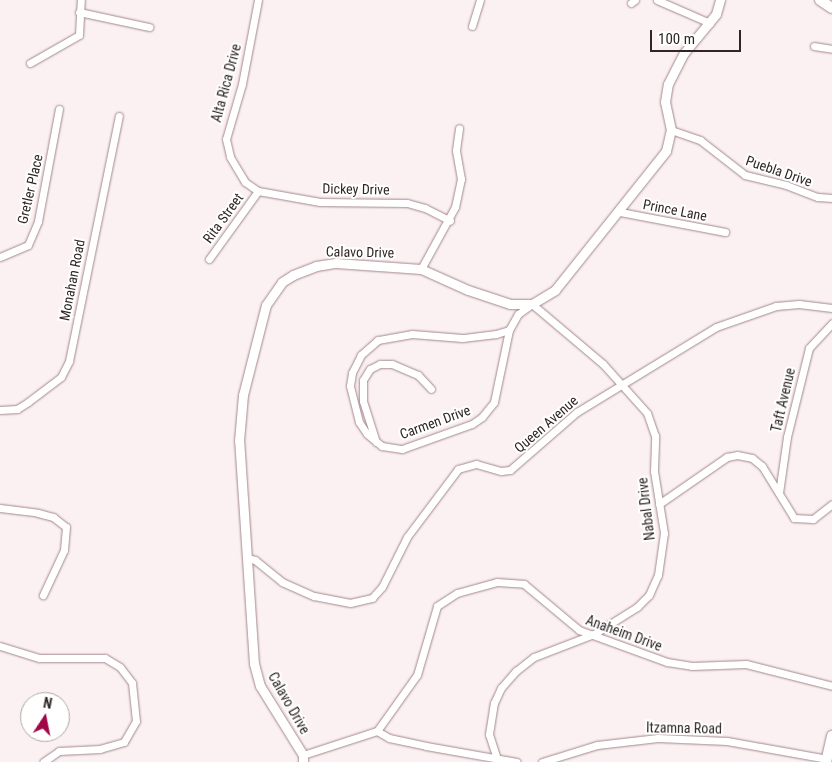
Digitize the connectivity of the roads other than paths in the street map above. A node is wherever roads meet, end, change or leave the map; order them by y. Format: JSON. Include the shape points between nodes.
{"nodes":[{"id":1,"x":81,"y":0,"type":"edge"},
{"id":2,"x":258,"y":0,"type":"edge"},
{"id":3,"x":480,"y":0,"type":"edge"},
{"id":4,"x":657,"y":0,"type":"edge"},
{"id":5,"x":720,"y":0,"type":"edge"},
{"id":6,"x":820,"y":0,"type":"edge"},
{"id":7,"x":832,"y":8,"type":"edge"},
{"id":8,"x":79,"y":12,"type":"junction"},
{"id":9,"x":710,"y":23,"type":"junction"},
{"id":10,"x":472,"y":26,"type":"dead end"},
{"id":11,"x":149,"y":27,"type":"dead end"},
{"id":12,"x":814,"y":46,"type":"dead end"},
{"id":13,"x":832,"y":49,"type":"edge"},
{"id":14,"x":30,"y":63,"type":"dead end"},
{"id":15,"x":59,"y":109,"type":"dead end"},
{"id":16,"x":119,"y":116,"type":"dead end"},
{"id":17,"x":459,"y":128,"type":"dead end"},
{"id":18,"x":671,"y":130,"type":"junction"},
{"id":19,"x":258,"y":191,"type":"junction"},
{"id":20,"x":832,"y":198,"type":"edge"},
{"id":21,"x":620,"y":212,"type":"junction"},
{"id":22,"x":450,"y":221,"type":"junction"},
{"id":23,"x":725,"y":232,"type":"dead end"},
{"id":24,"x":0,"y":257,"type":"edge"},
{"id":25,"x":209,"y":259,"type":"dead end"},
{"id":26,"x":421,"y":269,"type":"junction"},
{"id":27,"x":532,"y":304,"type":"junction"},
{"id":28,"x":832,"y":308,"type":"edge"},
{"id":29,"x":832,"y":323,"type":"edge"},
{"id":30,"x":508,"y":330,"type":"junction"},
{"id":31,"x":623,"y":383,"type":"junction"},
{"id":32,"x":431,"y":389,"type":"dead end"},
{"id":33,"x":0,"y":410,"type":"edge"},
{"id":34,"x":376,"y":442,"type":"junction"},
{"id":35,"x":779,"y":493,"type":"junction"},
{"id":36,"x":659,"y":504,"type":"junction"},
{"id":37,"x":832,"y":504,"type":"edge"},
{"id":38,"x":0,"y":508,"type":"edge"},
{"id":39,"x":246,"y":558,"type":"junction"},
{"id":40,"x":43,"y":595,"type":"dead end"},
{"id":41,"x":594,"y":634,"type":"junction"},
{"id":42,"x":0,"y":646,"type":"edge"},
{"id":43,"x":832,"y":686,"type":"edge"},
{"id":44,"x":377,"y":731,"type":"junction"},
{"id":45,"x":832,"y":736,"type":"edge"},
{"id":46,"x":303,"y":759,"type":"edge"},
{"id":47,"x":497,"y":760,"type":"edge"},
{"id":48,"x":827,"y":761,"type":"edge"},
{"id":49,"x":43,"y":762,"type":"edge"},
{"id":50,"x":517,"y":762,"type":"edge"},
{"id":51,"x":542,"y":762,"type":"edge"}],
"edges":[{"from":1,"to":8,"type":"street"},
{"from":2,"to":19,"type":"street","name":"Alta Rica Drive","via":[[242,84],[226,139],[236,170]]},
{"from":3,"to":10,"type":"street"},
{"from":4,"to":9,"type":"street"},
{"from":5,"to":9,"type":"street"},
{"from":6,"to":7,"type":"main road"},
{"from":8,"to":11,"type":"street"},
{"from":8,"to":14,"type":"street","via":[[79,34]]},
{"from":9,"to":18,"type":"street","via":[[684,53],[668,84],[665,102]]},
{"from":12,"to":13,"type":"street"},
{"from":15,"to":24,"type":"street","name":"Gretler Place","via":[[38,221],[28,245]]},
{"from":16,"to":33,"type":"street","name":"Monahan Road","via":[[69,361],[61,377],[22,407]]},
{"from":17,"to":22,"type":"street","via":[[456,150],[461,179]]},
{"from":18,"to":20,"type":"street","name":"Puebla Drive","via":[[700,140],[745,175],[772,180],[818,197]]},
{"from":18,"to":21,"type":"street","via":[[666,151]]},
{"from":19,"to":22,"type":"street","name":"Dickey Drive","via":[[320,202],[407,203]]},
{"from":19,"to":25,"type":"street","name":"Rita Street"},
{"from":21,"to":23,"type":"street","name":"Prince Lane"},
{"from":21,"to":27,"type":"street","via":[[564,282]]},
{"from":22,"to":26,"type":"street"},
{"from":26,"to":27,"type":"street","name":"Calavo Drive","via":[[496,301]]},
{"from":26,"to":39,"type":"street","name":"Calavo Drive","via":[[358,263],[316,266],[282,282],[266,305],[240,411]]},
{"from":27,"to":30,"type":"street","name":"Carmen Drive","via":[[518,314]]},
{"from":27,"to":31,"type":"street","name":"Nabal Drive"},
{"from":28,"to":31,"type":"street","name":"Queen Avenue","via":[[792,304],[747,315],[699,335],[658,364]]},
{"from":29,"to":35,"type":"street","name":"Taft Avenue","via":[[809,348],[789,428]]},
{"from":30,"to":34,"type":"street","name":"Carmen Drive","via":[[494,402],[482,418],[410,447],[392,448]]},
{"from":30,"to":34,"type":"street","via":[[474,338],[396,335],[378,340],[361,355],[350,386],[359,422]]},
{"from":31,"to":36,"type":"street","name":"Nabal Drive","via":[[644,409],[654,436],[654,471]]},
{"from":31,"to":39,"type":"street","name":"Queen Avenue","via":[[576,412],[510,470],[501,471],[476,464],[455,472],[407,537],[382,587],[372,598],[350,603],[304,593]]},
{"from":32,"to":34,"type":"street","via":[[418,376],[392,364],[380,364],[370,369],[363,380],[363,401]]},
{"from":35,"to":36,"type":"street","via":[[759,463],[737,455],[727,458]]},
{"from":35,"to":37,"type":"street","via":[[788,513],[802,521],[816,518]]},
{"from":36,"to":41,"type":"street","name":"Nabal Drive","via":[[664,533],[660,567],[652,589],[637,607]]},
{"from":38,"to":40,"type":"street","via":[[53,517],[66,528],[64,550]]},
{"from":39,"to":46,"type":"street","name":"Calavo Drive","via":[[254,664],[260,686]]},
{"from":41,"to":43,"type":"street","name":"Anaheim Drive","via":[[677,664],[746,664]]},
{"from":41,"to":44,"type":"street","name":"Anaheim Drive","via":[[567,622],[519,582],[497,582],[449,596],[440,602],[432,615],[417,675]]},
{"from":41,"to":47,"type":"street","name":"Nabal Drive","via":[[534,657],[507,680],[496,696],[490,717],[490,745]]},
{"from":42,"to":49,"type":"street","via":[[39,658],[105,658],[120,667],[132,683],[137,716],[133,731],[124,742],[100,748],[59,751]]},
{"from":44,"to":46,"type":"street"},
{"from":44,"to":47,"type":"street","via":[[390,738]]},
{"from":45,"to":48,"type":"main road"},
{"from":47,"to":50,"type":"street"},
{"from":48,"to":51,"type":"street","name":"Itzamna Road","via":[[727,741],[658,738],[597,745]]}]}
